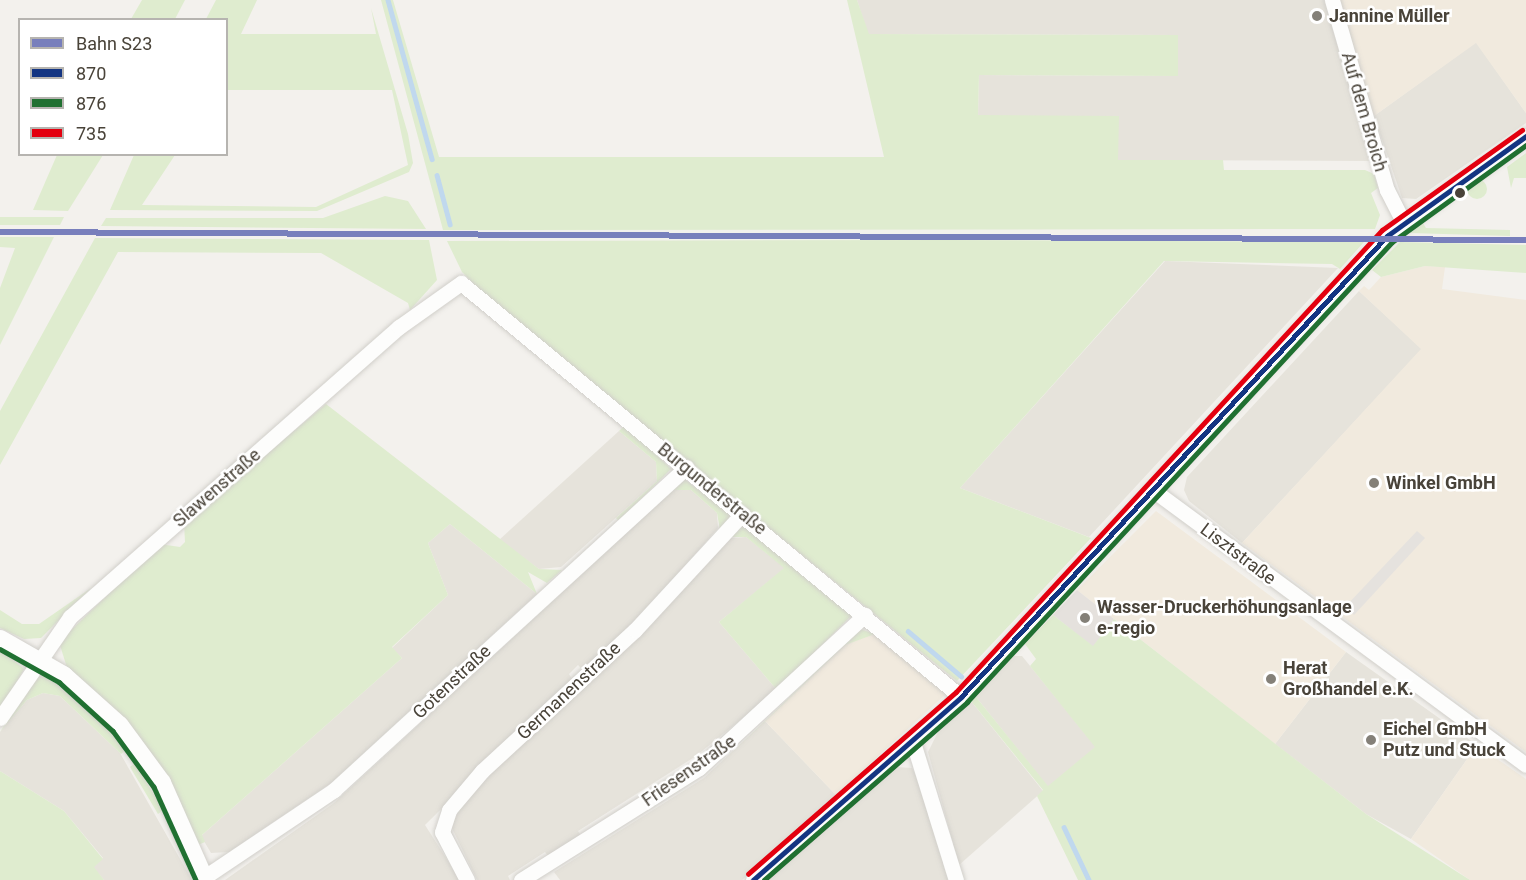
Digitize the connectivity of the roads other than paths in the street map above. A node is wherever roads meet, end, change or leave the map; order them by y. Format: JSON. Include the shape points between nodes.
{"nodes":[{"id":1,"x":1332,"y":0,"type":"edge"},
{"id":2,"x":1526,"y":136,"type":"edge"},
{"id":3,"x":1403,"y":222,"type":"junction"},
{"id":4,"x":461,"y":284,"type":"joint"},
{"id":5,"x":686,"y":467,"type":"junction"},
{"id":6,"x":1153,"y":490,"type":"junction"},
{"id":7,"x":742,"y":514,"type":"junction"},
{"id":8,"x":865,"y":615,"type":"junction"},
{"id":9,"x":0,"y":640,"type":"edge"},
{"id":10,"x":38,"y":660,"type":"junction"},
{"id":11,"x":961,"y":697,"type":"junction"},
{"id":12,"x":0,"y":718,"type":"edge"},
{"id":13,"x":912,"y":739,"type":"junction"},
{"id":14,"x":1526,"y":765,"type":"edge"},
{"id":15,"x":204,"y":879,"type":"edge"},
{"id":16,"x":467,"y":880,"type":"edge"},
{"id":17,"x":521,"y":880,"type":"edge"},
{"id":18,"x":753,"y":880,"type":"edge"},
{"id":19,"x":956,"y":880,"type":"edge"}],
"edges":[{"from":1,"to":3,"type":"street","name":"Auf dem Broich","via":[[1379,163]]},
{"from":2,"to":3,"type":"street"},
{"from":3,"to":6,"type":"street"},
{"from":4,"to":5,"type":"street","name":"Burgunderstraße"},
{"from":4,"to":10,"type":"street","name":"Slawenstraße","via":[[399,327],[70,617]]},
{"from":5,"to":7,"type":"street","name":"Burgunderstraße"},
{"from":5,"to":15,"type":"street","name":"Gotenstraße","via":[[334,790]]},
{"from":6,"to":11,"type":"street"},
{"from":6,"to":14,"type":"street","name":"Lisztstraße"},
{"from":7,"to":8,"type":"street","name":"Burgunderstraße"},
{"from":7,"to":16,"type":"street","name":"Germanenstraße","via":[[635,630],[482,771],[449,810],[442,832]]},
{"from":8,"to":11,"type":"street","name":"Burgunderstraße"},
{"from":8,"to":17,"type":"street","name":"Friesenstraße","via":[[699,768]]},
{"from":9,"to":10,"type":"street"},
{"from":10,"to":12,"type":"street","name":"Slawenstraße"},
{"from":10,"to":15,"type":"street","via":[[92,699],[141,753],[177,814]]},
{"from":11,"to":13,"type":"street"},
{"from":13,"to":18,"type":"street"},
{"from":13,"to":19,"type":"street"}]}
